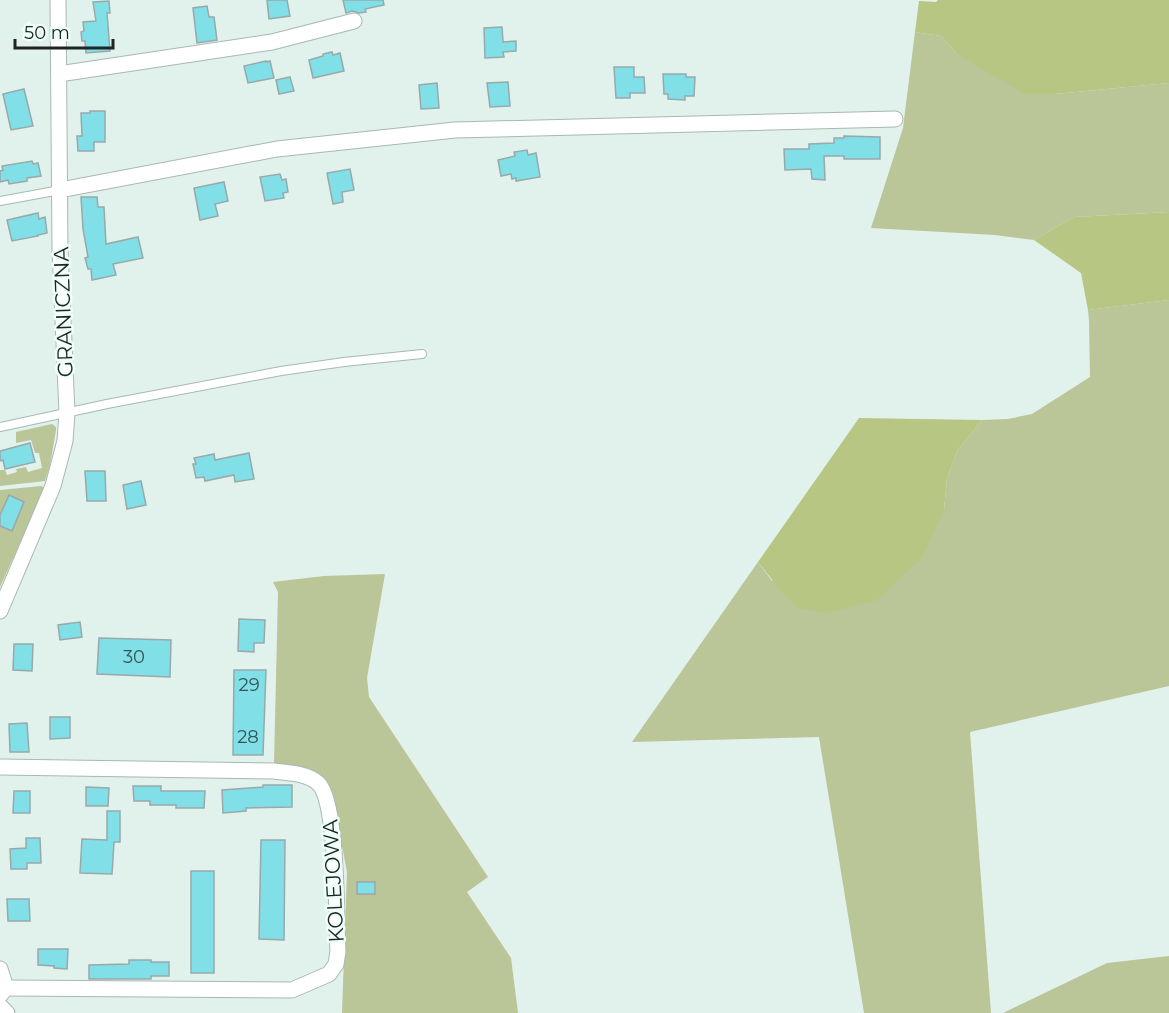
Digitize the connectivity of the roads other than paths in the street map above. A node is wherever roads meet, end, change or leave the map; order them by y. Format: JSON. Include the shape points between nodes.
{"nodes":[{"id":1,"x":58,"y":0,"type":"edge"},
{"id":2,"x":354,"y":21,"type":"dead end"},
{"id":3,"x":59,"y":74,"type":"junction"},
{"id":4,"x":895,"y":118,"type":"dead end"},
{"id":5,"x":60,"y":190,"type":"junction"},
{"id":6,"x":0,"y":201,"type":"edge"},
{"id":7,"x":422,"y":354,"type":"dead end"},
{"id":8,"x":67,"y":413,"type":"junction"},
{"id":9,"x":0,"y":428,"type":"edge"},
{"id":10,"x":0,"y":611,"type":"edge"},
{"id":11,"x":0,"y":767,"type":"edge"},
{"id":12,"x":0,"y":969,"type":"edge"},
{"id":13,"x":3,"y":991,"type":"edge"},
{"id":14,"x":0,"y":1006,"type":"edge"},
{"id":15,"x":7,"y":1013,"type":"edge"}],
"edges":[{"from":1,"to":3,"type":"street","name":"GRANICZNA"},
{"from":2,"to":3,"type":"street","via":[[272,42]]},
{"from":3,"to":5,"type":"street","name":"GRANICZNA"},
{"from":4,"to":5,"type":"street","via":[[455,130],[277,149]]},
{"from":5,"to":6,"type":"lane"},
{"from":5,"to":8,"type":"street","name":"GRANICZNA"},
{"from":7,"to":8,"type":"lane","via":[[281,371]]},
{"from":8,"to":9,"type":"lane"},
{"from":8,"to":10,"type":"street","name":"GRANICZNA","via":[[65,441],[53,486]]},
{"from":11,"to":13,"type":"street","name":"KOLEJOWA","via":[[274,771],[306,776],[318,783],[326,796],[331,820],[338,951],[329,974],[292,990]]},
{"from":12,"to":13,"type":"street","name":"KOLEJOWA"},
{"from":14,"to":15,"type":"street"}]}
